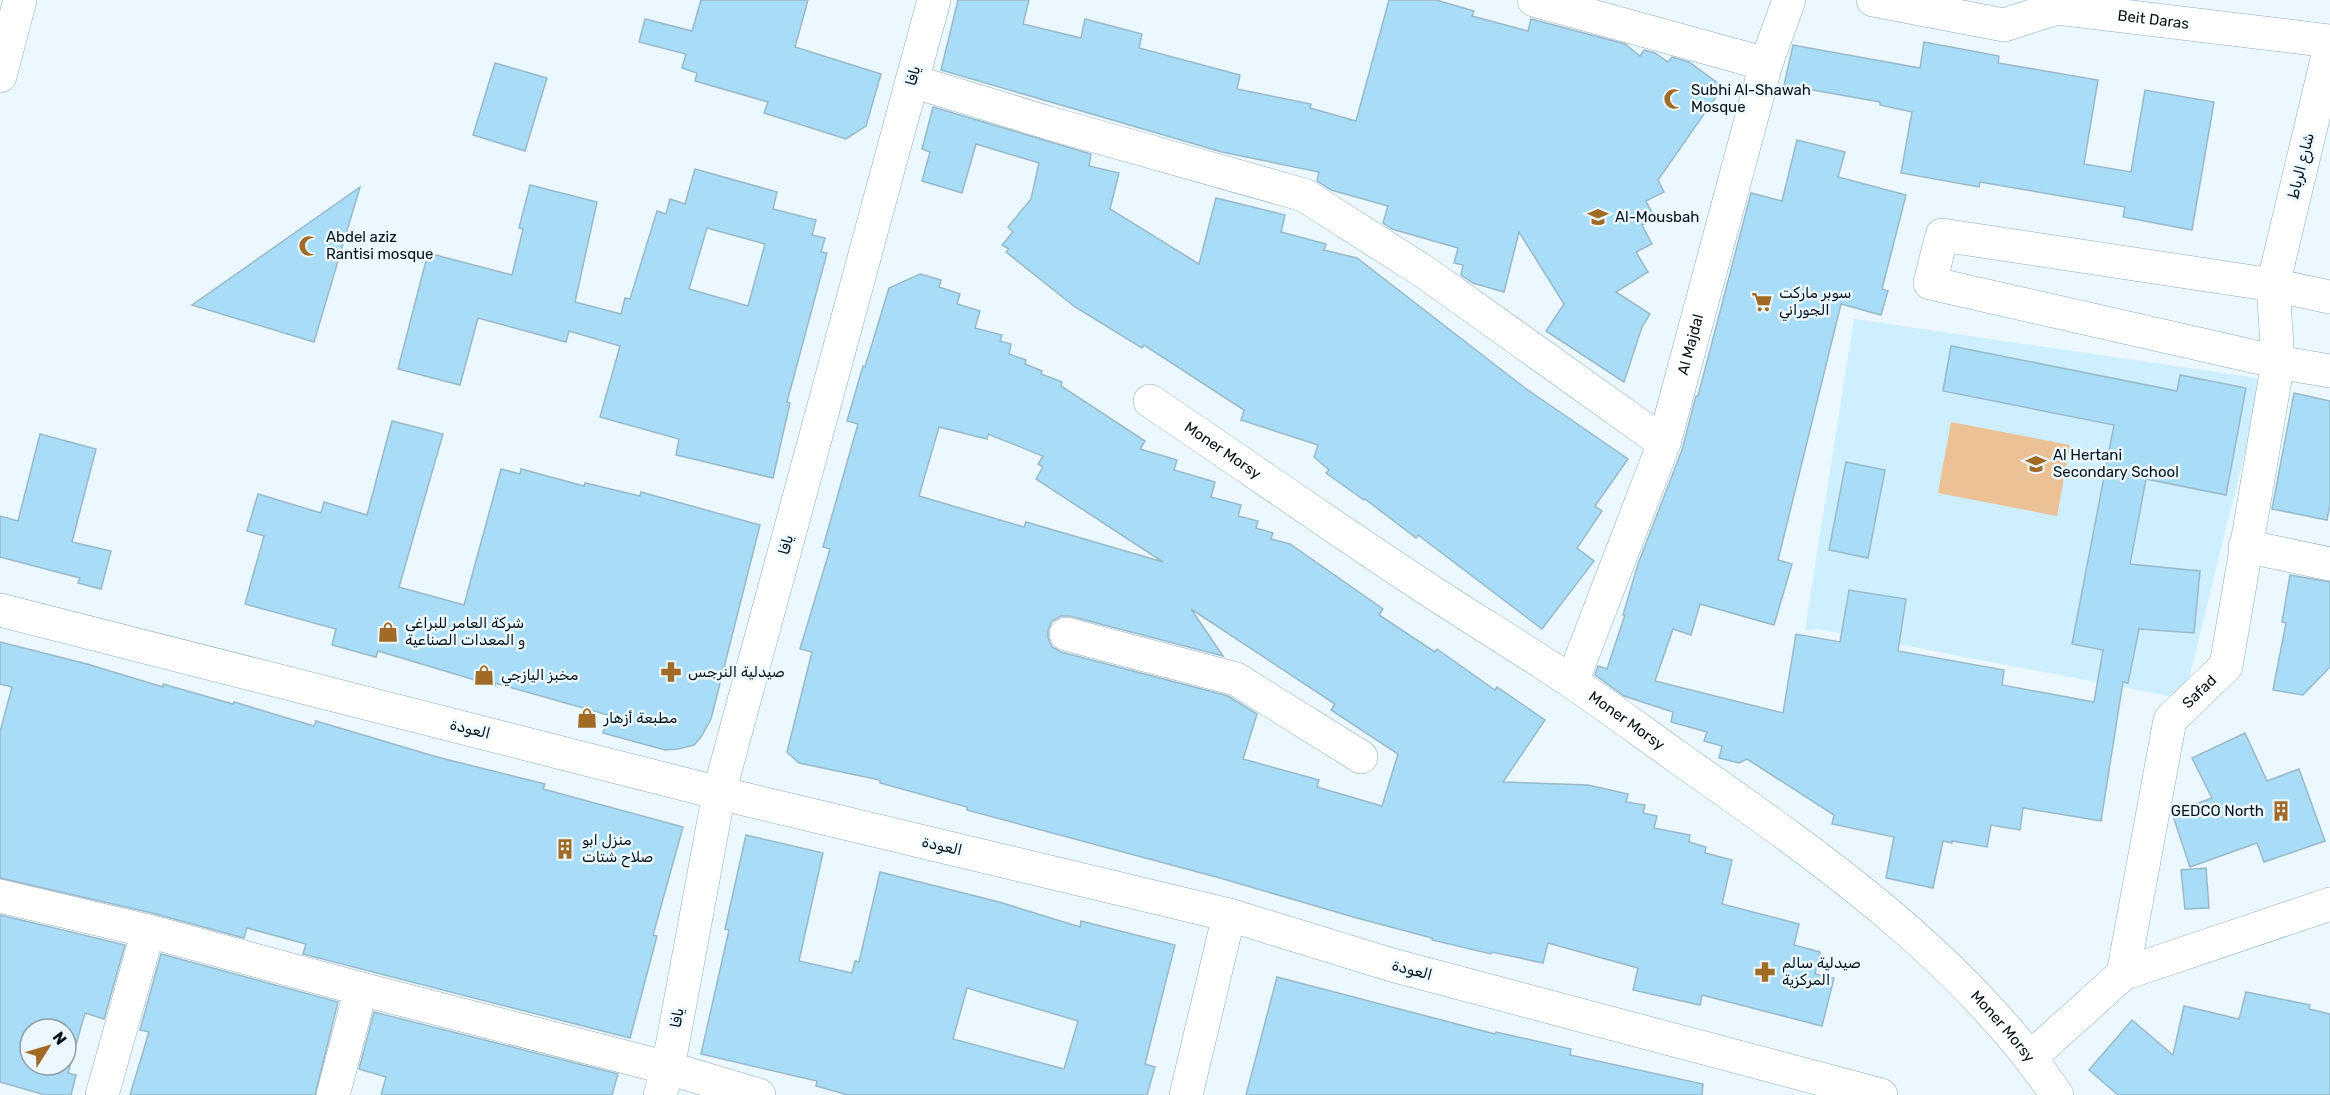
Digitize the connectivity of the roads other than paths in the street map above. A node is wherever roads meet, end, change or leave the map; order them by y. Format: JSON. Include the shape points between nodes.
{"nodes":[{"id":1,"x":20,"y":0,"type":"edge"},
{"id":2,"x":934,"y":0,"type":"edge"},
{"id":3,"x":1790,"y":0,"type":"edge"},
{"id":4,"x":1873,"y":0,"type":"edge"},
{"id":5,"x":1540,"y":2,"type":"edge"},
{"id":6,"x":2058,"y":4,"type":"edge"},
{"id":7,"x":2330,"y":41,"type":"edge"},
{"id":8,"x":2330,"y":47,"type":"edge"},
{"id":9,"x":1766,"y":64,"type":"junction"},
{"id":10,"x":0,"y":76,"type":"edge"},
{"id":11,"x":912,"y":81,"type":"junction"},
{"id":12,"x":2273,"y":285,"type":"junction"},
{"id":13,"x":2330,"y":297,"type":"edge"},
{"id":14,"x":2278,"y":362,"type":"junction"},
{"id":15,"x":2330,"y":371,"type":"edge"},
{"id":16,"x":1150,"y":400,"type":"dead end"},
{"id":17,"x":1664,"y":443,"type":"junction"},
{"id":18,"x":2245,"y":546,"type":"junction"},
{"id":19,"x":2330,"y":564,"type":"edge"},
{"id":20,"x":0,"y":610,"type":"edge"},
{"id":21,"x":1066,"y":634,"type":"dead end"},
{"id":22,"x":1572,"y":682,"type":"junction"},
{"id":23,"x":1361,"y":757,"type":"dead end"},
{"id":24,"x":719,"y":793,"type":"junction"},
{"id":25,"x":0,"y":897,"type":"edge"},
{"id":26,"x":2330,"y":904,"type":"edge"},
{"id":27,"x":1229,"y":915,"type":"junction"},
{"id":28,"x":148,"y":931,"type":"junction"},
{"id":29,"x":2123,"y":974,"type":"junction"},
{"id":30,"x":361,"y":989,"type":"junction"},
{"id":31,"x":2031,"y":1057,"type":"junction"},
{"id":32,"x":664,"y":1082,"type":"edge"},
{"id":33,"x":102,"y":1095,"type":"edge"},
{"id":34,"x":333,"y":1095,"type":"edge"},
{"id":35,"x":759,"y":1095,"type":"edge"},
{"id":36,"x":1186,"y":1095,"type":"edge"},
{"id":37,"x":1881,"y":1095,"type":"edge"},
{"id":38,"x":2057,"y":1095,"type":"edge"}],
"edges":[{"from":1,"to":10,"type":"street"},
{"from":2,"to":11,"type":"street","name":"يافا"},
{"from":3,"to":9,"type":"street","name":"Al Majdal"},
{"from":4,"to":6,"type":"street","name":"Beit Daras","via":[[2004,25]]},
{"from":5,"to":9,"type":"street"},
{"from":6,"to":7,"type":"street","name":"Beit Daras"},
{"from":8,"to":12,"type":"street","name":"شارع الرباط"},
{"from":9,"to":17,"type":"street","name":"Al Majdal"},
{"from":11,"to":17,"type":"street","via":[[1304,195],[1426,273]]},
{"from":11,"to":24,"type":"street","name":"يافا"},
{"from":12,"to":13,"type":"street"},
{"from":12,"to":14,"type":"street","name":"Safad"},
{"from":12,"to":14,"type":"street","via":[[1942,235],[1930,283]]},
{"from":14,"to":15,"type":"street"},
{"from":14,"to":18,"type":"street","name":"Safad"},
{"from":16,"to":22,"type":"street","name":"Moner Morsy","via":[[1430,591]]},
{"from":17,"to":22,"type":"street","name":"Al Majdal"},
{"from":18,"to":19,"type":"street"},
{"from":18,"to":29,"type":"street","name":"Safad","via":[[2226,666],[2170,720]]},
{"from":20,"to":24,"type":"street","name":"العودة"},
{"from":21,"to":23,"type":"street","via":[[1236,679]]},
{"from":22,"to":31,"type":"street","name":"Moner Morsy","via":[[1841,875],[1942,962],[1998,1017]]},
{"from":24,"to":27,"type":"street","name":"العودة"},
{"from":24,"to":32,"type":"street","name":"يافا"},
{"from":25,"to":28,"type":"street"},
{"from":26,"to":29,"type":"street"},
{"from":27,"to":36,"type":"street"},
{"from":27,"to":37,"type":"street","name":"العودة","via":[[1392,965]]},
{"from":28,"to":30,"type":"street"},
{"from":28,"to":33,"type":"street"},
{"from":29,"to":31,"type":"street"},
{"from":30,"to":32,"type":"street"},
{"from":30,"to":34,"type":"street"},
{"from":31,"to":38,"type":"street","name":"Moner Morsy"},
{"from":32,"to":35,"type":"street"}]}
